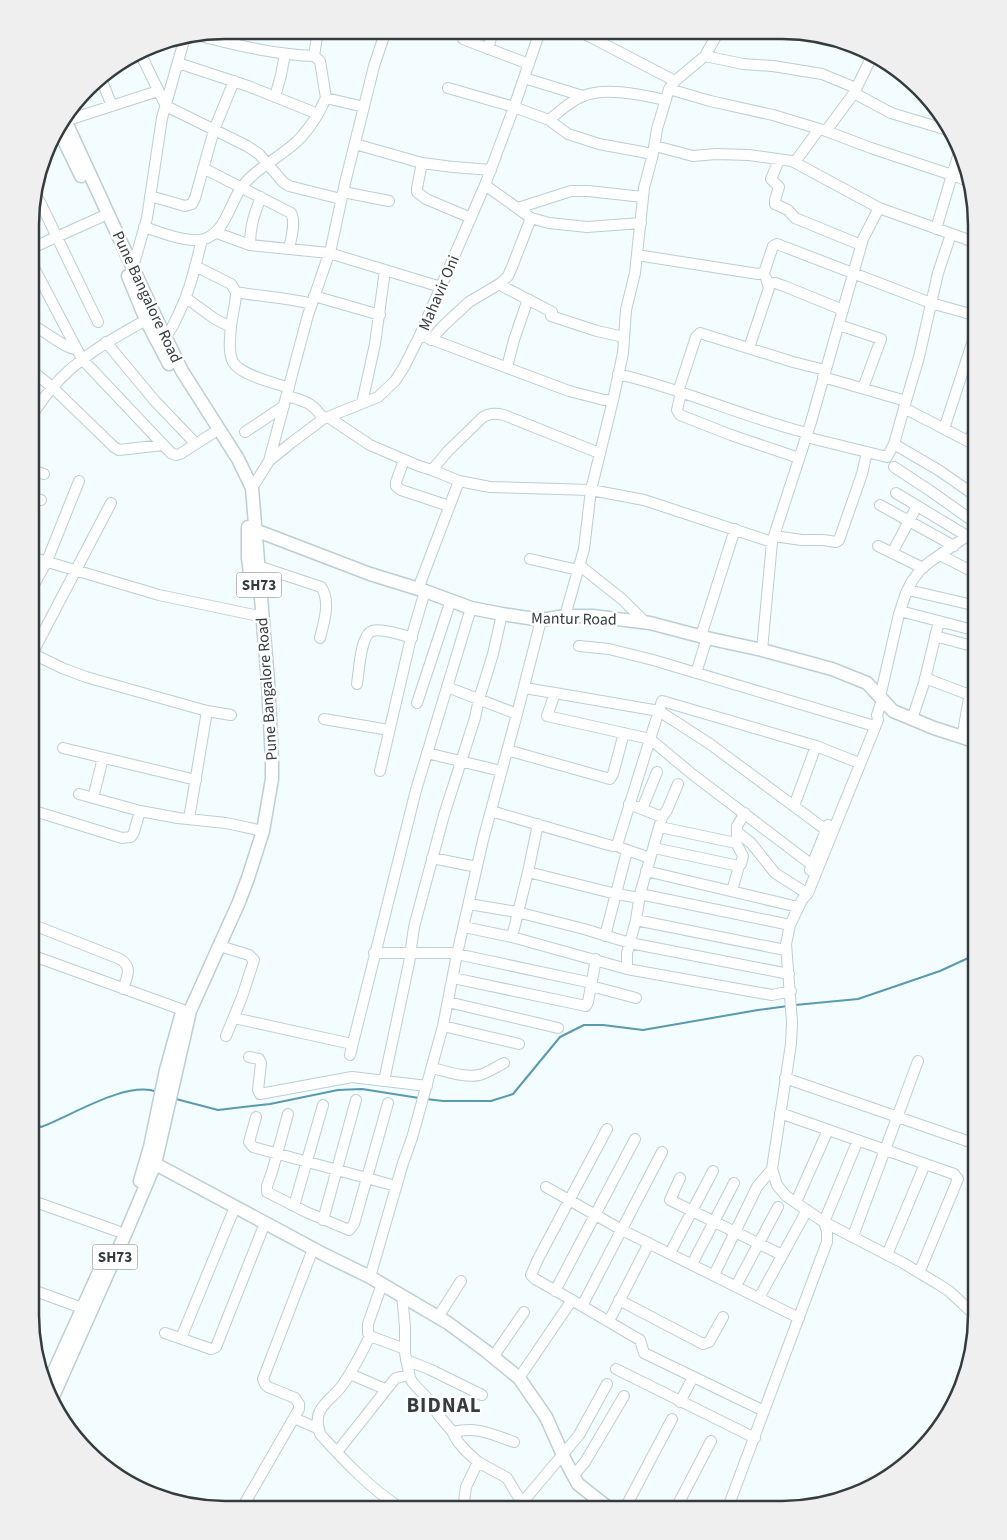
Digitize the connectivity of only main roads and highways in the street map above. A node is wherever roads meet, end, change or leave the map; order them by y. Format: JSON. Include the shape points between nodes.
{"nodes":[{"id":1,"x":66,"y":129,"type":"edge"},
{"id":2,"x":65,"y":130,"type":"edge"},
{"id":3,"x":225,"y":446,"type":"junction"},
{"id":4,"x":256,"y":530,"type":"junction"},
{"id":5,"x":258,"y":614,"type":"junction"},
{"id":6,"x":884,"y":701,"type":"junction"},
{"id":7,"x":968,"y":733,"type":"edge"},
{"id":8,"x":968,"y":739,"type":"edge"},
{"id":9,"x":235,"y":901,"type":"junction"},
{"id":10,"x":210,"y":960,"type":"junction"},
{"id":11,"x":169,"y":1081,"type":"junction"},
{"id":12,"x":150,"y":1162,"type":"junction"},
{"id":13,"x":50,"y":1378,"type":"edge"},
{"id":14,"x":55,"y":1391,"type":"edge"},
{"id":15,"x":600,"y":1501,"type":"edge"}],
"edges":[{"from":1,"to":3,"type":"main road","name":"Pune Bangalore Road","number":"SH73","via":[[182,372]]},
{"from":2,"to":3,"type":"main road","name":"Pune Bangalore Road","number":"SH73","via":[[146,320],[172,368],[213,433]]},
{"from":3,"to":4,"type":"main road","name":"Pune Bangalore Road","number":"SH73","via":[[238,459],[252,488]]},
{"from":3,"to":5,"type":"main road","name":"Pune Bangalore Road","number":"SH73","via":[[246,494],[248,558]]},
{"from":4,"to":5,"type":"main road","name":"Pune Bangalore Road","number":"SH73"},
{"from":4,"to":6,"type":"main road","name":"Mantur Road","via":[[471,608],[541,620],[592,616],[645,622],[832,670],[867,683]]},
{"from":5,"to":9,"type":"main road","name":"Pune Bangalore Road","number":"SH73","via":[[272,779],[248,878]]},
{"from":6,"to":7,"type":"main road","name":"Mantur Road"},
{"from":6,"to":8,"type":"main road","name":"Mantur Road","via":[[894,712]]},
{"from":9,"to":10,"type":"main road","name":"Pune Bangalore Road","number":"SH73"},
{"from":9,"to":10,"type":"main road","name":"Pune Bangalore Road","number":"SH73","via":[[220,946]]},
{"from":10,"to":11,"type":"main road","name":"Pune Bangalore Road","number":"SH73","via":[[190,1011]]},
{"from":10,"to":11,"type":"main road","name":"Pune Bangalore Road","number":"SH73","via":[[183,1010]]},
{"from":11,"to":12,"type":"main road","number":"SH73"},
{"from":12,"to":13,"type":"main road","number":"SH73"},
{"from":12,"to":14,"type":"main road","number":"SH73","via":[[124,1238]]},
{"from":12,"to":15,"type":"main road","via":[[402,1295],[493,1357],[519,1378],[546,1417],[578,1484]]}]}
